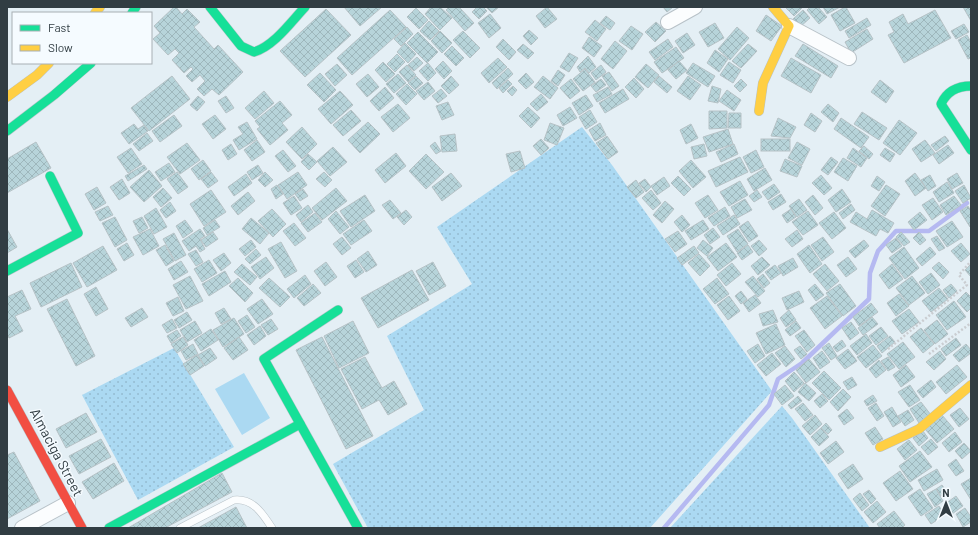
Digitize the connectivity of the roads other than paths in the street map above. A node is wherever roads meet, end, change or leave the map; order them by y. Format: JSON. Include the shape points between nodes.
{"nodes":[{"id":1,"x":210,"y":7,"type":"edge"},
{"id":2,"x":305,"y":7,"type":"edge"},
{"id":3,"x":695,"y":7,"type":"edge"},
{"id":4,"x":773,"y":7,"type":"edge"},
{"id":5,"x":668,"y":22,"type":"dead end"},
{"id":6,"x":789,"y":26,"type":"junction"},
{"id":7,"x":849,"y":58,"type":"dead end"},
{"id":8,"x":48,"y":64,"type":"edge"},
{"id":9,"x":90,"y":64,"type":"edge"},
{"id":10,"x":971,"y":86,"type":"edge"},
{"id":11,"x":7,"y":97,"type":"edge"},
{"id":12,"x":759,"y":111,"type":"dead end"},
{"id":13,"x":7,"y":131,"type":"edge"},
{"id":14,"x":971,"y":150,"type":"edge"},
{"id":15,"x":50,"y":176,"type":"dead end"},
{"id":16,"x":7,"y":271,"type":"edge"},
{"id":17,"x":338,"y":310,"type":"dead end"},
{"id":18,"x":971,"y":385,"type":"edge"},
{"id":19,"x":9,"y":399,"type":"edge"},
{"id":20,"x":300,"y":424,"type":"junction"},
{"id":21,"x":880,"y":447,"type":"dead end"},
{"id":22,"x":68,"y":503,"type":"junction"},
{"id":23,"x":22,"y":528,"type":"edge"},
{"id":24,"x":82,"y":528,"type":"edge"},
{"id":25,"x":109,"y":528,"type":"edge"},
{"id":26,"x":180,"y":528,"type":"edge"},
{"id":27,"x":272,"y":528,"type":"edge"},
{"id":28,"x":358,"y":528,"type":"edge"}],
"edges":[{"from":1,"to":2,"type":"street","via":[[241,46],[254,52],[269,45]]},
{"from":3,"to":5,"type":"street"},
{"from":4,"to":6,"type":"street"},
{"from":6,"to":7,"type":"street"},
{"from":6,"to":12,"type":"street","via":[[763,83]]},
{"from":8,"to":11,"type":"street"},
{"from":9,"to":13,"type":"street"},
{"from":10,"to":14,"type":"street","via":[[962,86],[949,92],[941,104]]},
{"from":15,"to":16,"type":"street","via":[[78,233]]},
{"from":17,"to":20,"type":"street","via":[[264,359]]},
{"from":18,"to":21,"type":"street","via":[[919,429]]},
{"from":19,"to":22,"type":"street","name":"Almaciga Street"},
{"from":20,"to":25,"type":"street"},
{"from":20,"to":28,"type":"street"},
{"from":22,"to":23,"type":"street"},
{"from":22,"to":24,"type":"street","name":"Almaciga Street"},
{"from":26,"to":27,"type":"lane","via":[[240,499],[258,509]]}]}
